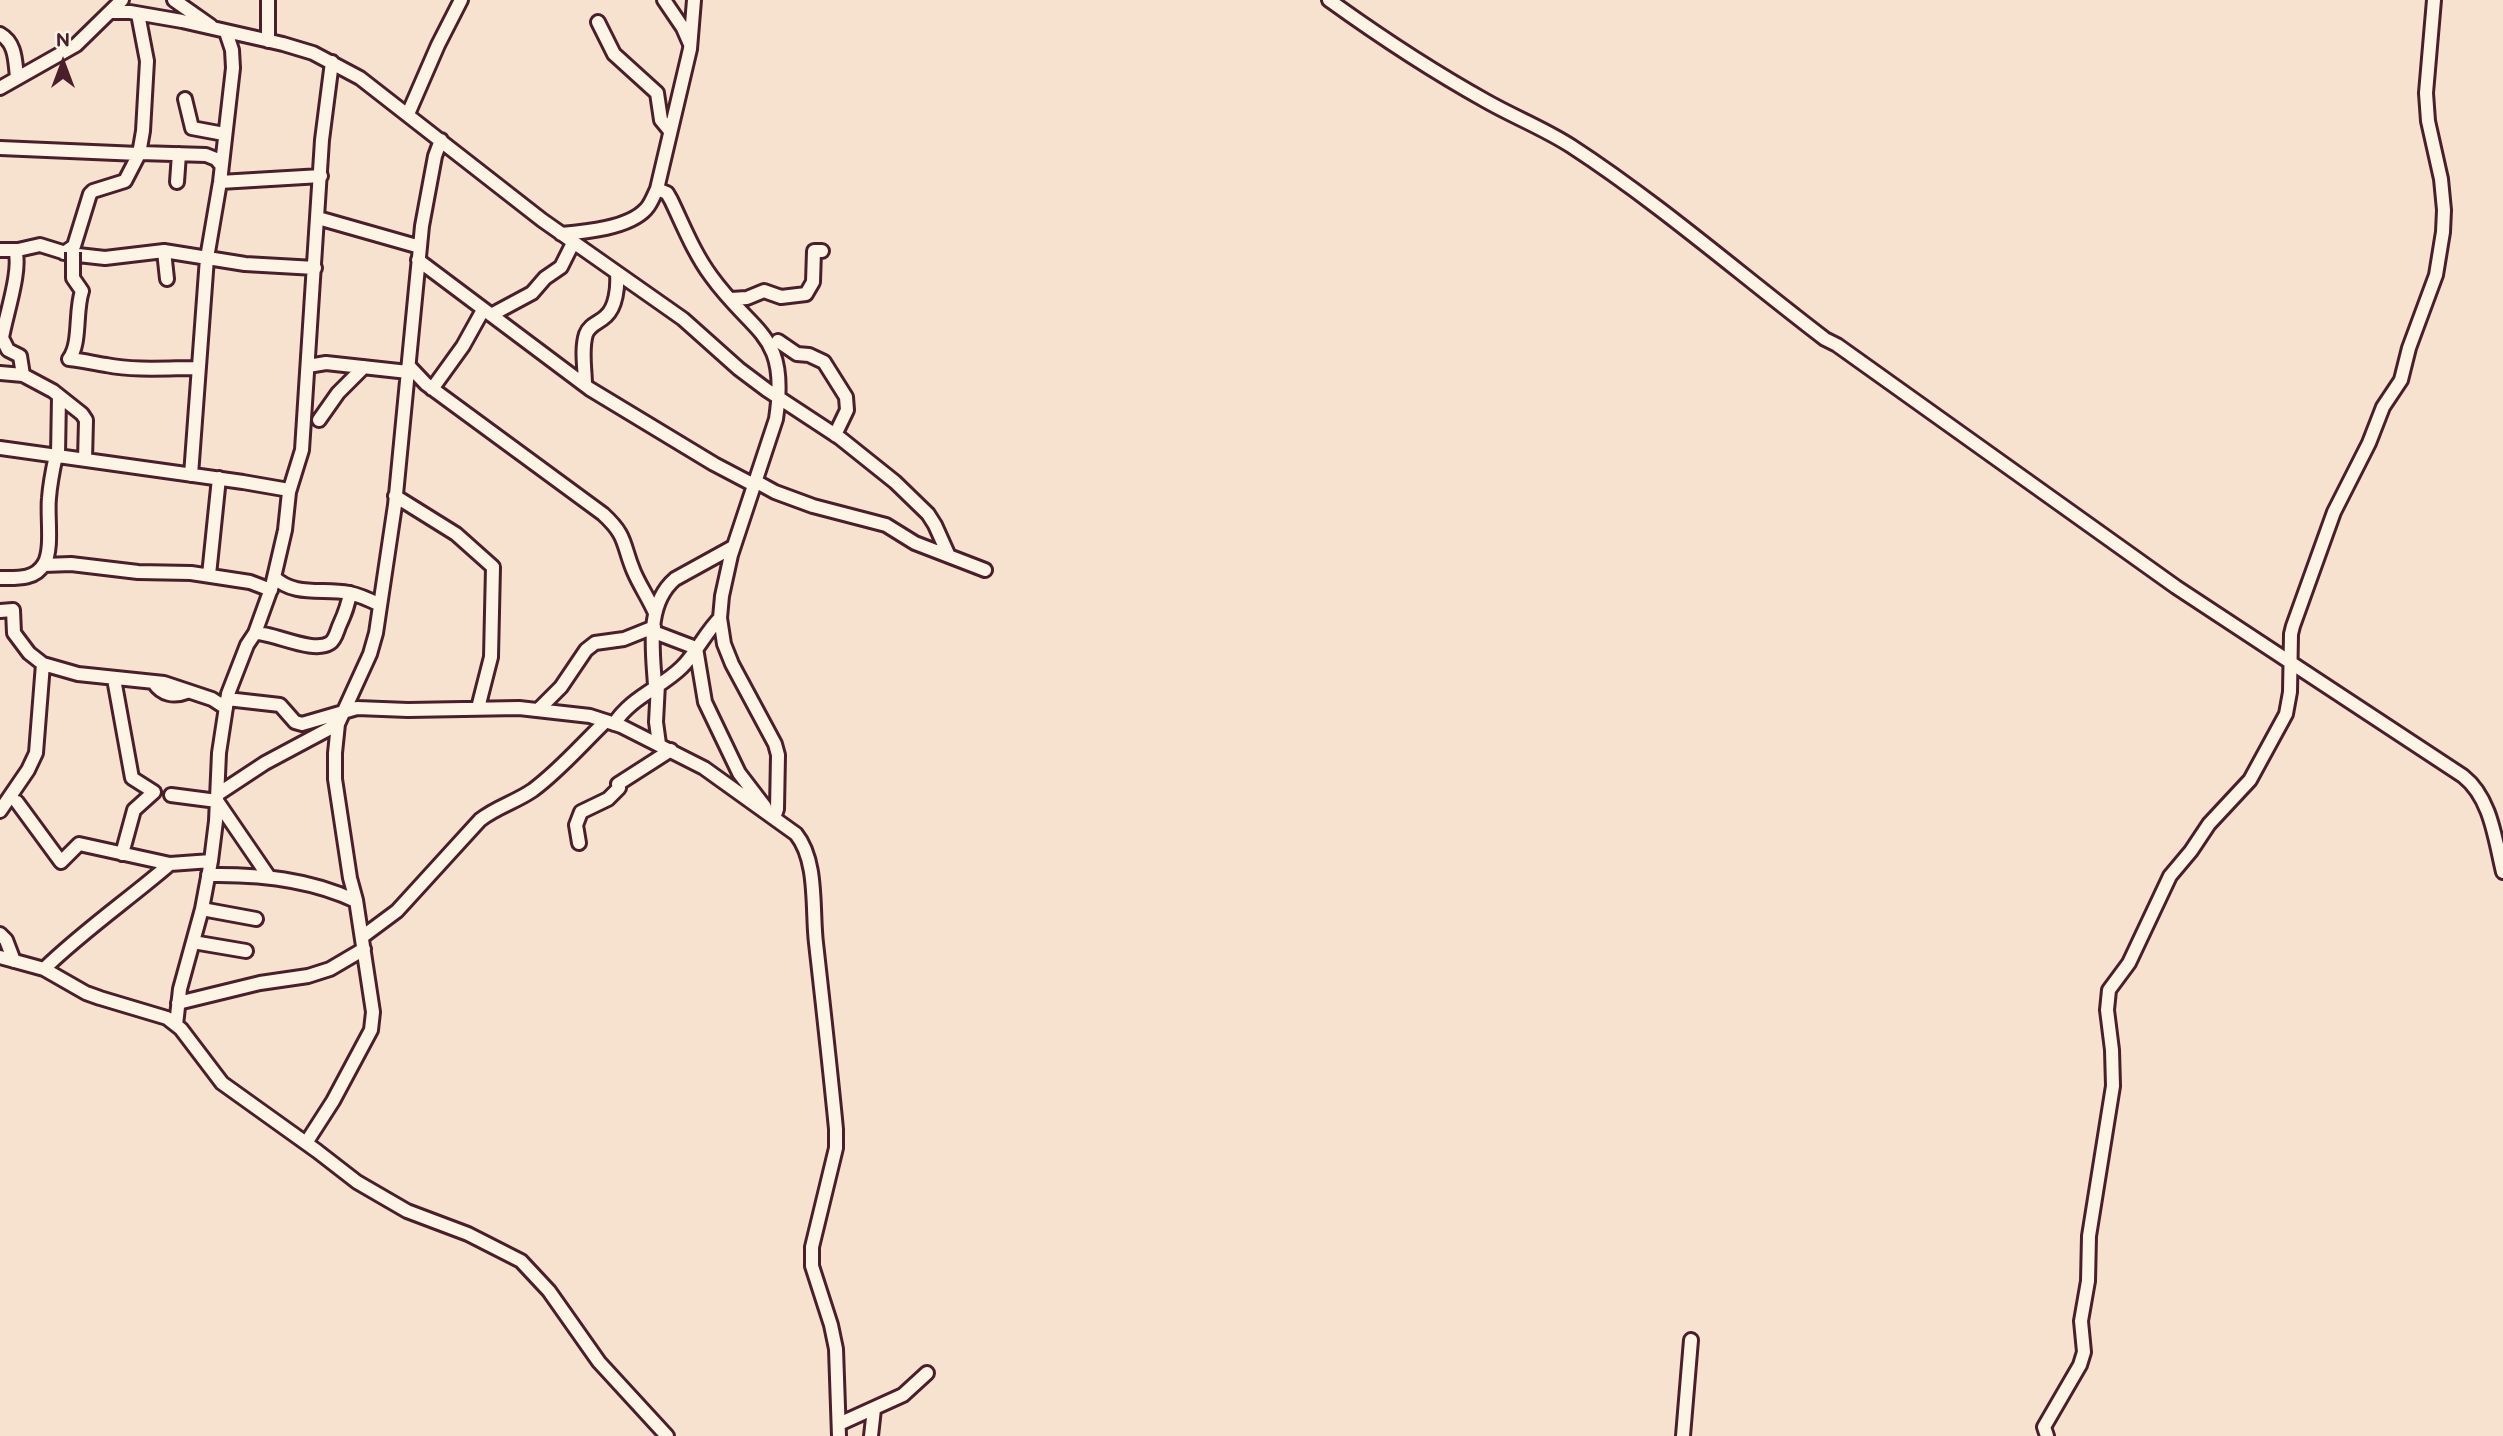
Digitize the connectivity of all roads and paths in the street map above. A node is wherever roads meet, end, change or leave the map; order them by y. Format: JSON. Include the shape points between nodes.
{"nodes":[{"id":1,"x":122,"y":0,"type":"edge"},
{"id":2,"x":174,"y":0,"type":"edge"},
{"id":3,"x":268,"y":0,"type":"edge"},
{"id":4,"x":461,"y":0,"type":"edge"},
{"id":5,"x":664,"y":0,"type":"edge"},
{"id":6,"x":694,"y":0,"type":"edge"},
{"id":7,"x":1329,"y":0,"type":"edge"},
{"id":8,"x":2434,"y":0,"type":"edge"},
{"id":9,"x":111,"y":12,"type":"junction"},
{"id":10,"x":138,"y":13,"type":"junction"},
{"id":11,"x":598,"y":22,"type":"dead end"},
{"id":12,"x":220,"y":31,"type":"junction"},
{"id":13,"x":0,"y":34,"type":"edge"},
{"id":14,"x":248,"y":37,"type":"junction"},
{"id":15,"x":268,"y":41,"type":"junction"},
{"id":16,"x":690,"y":44,"type":"junction"},
{"id":17,"x":232,"y":57,"type":"junction"},
{"id":18,"x":332,"y":62,"type":"junction"},
{"id":19,"x":17,"y":77,"type":"junction"},
{"id":20,"x":0,"y":88,"type":"edge"},
{"id":21,"x":185,"y":99,"type":"dead end"},
{"id":22,"x":408,"y":114,"type":"junction"},
{"id":23,"x":670,"y":131,"type":"junction"},
{"id":24,"x":224,"y":134,"type":"junction"},
{"id":25,"x":441,"y":140,"type":"junction"},
{"id":26,"x":0,"y":148,"type":"edge"},
{"id":27,"x":139,"y":153,"type":"junction"},
{"id":28,"x":179,"y":154,"type":"junction"},
{"id":29,"x":221,"y":165,"type":"junction"},
{"id":30,"x":321,"y":176,"type":"junction"},
{"id":31,"x":177,"y":182,"type":"dead end"},
{"id":32,"x":220,"y":182,"type":"junction"},
{"id":33,"x":657,"y":189,"type":"junction"},
{"id":34,"x":318,"y":218,"type":"junction"},
{"id":35,"x":561,"y":234,"type":"junction"},
{"id":36,"x":573,"y":243,"type":"junction"},
{"id":37,"x":0,"y":250,"type":"edge"},
{"id":38,"x":164,"y":251,"type":"junction"},
{"id":39,"x":822,"y":251,"type":"dead end"},
{"id":40,"x":18,"y":253,"type":"junction"},
{"id":41,"x":419,"y":254,"type":"junction"},
{"id":42,"x":70,"y":256,"type":"junction"},
{"id":43,"x":207,"y":258,"type":"junction"},
{"id":44,"x":315,"y":268,"type":"junction"},
{"id":45,"x":617,"y":274,"type":"junction"},
{"id":46,"x":167,"y":279,"type":"dead end"},
{"id":47,"x":730,"y":299,"type":"junction"},
{"id":48,"x":487,"y":312,"type":"junction"},
{"id":49,"x":778,"y":341,"type":"dead end"},
{"id":50,"x":308,"y":366,"type":"junction"},
{"id":51,"x":364,"y":367,"type":"junction"},
{"id":52,"x":199,"y":368,"type":"junction"},
{"id":53,"x":408,"y":369,"type":"junction"},
{"id":54,"x":0,"y":373,"type":"edge"},
{"id":55,"x":23,"y":375,"type":"junction"},
{"id":56,"x":585,"y":385,"type":"junction"},
{"id":57,"x":432,"y":389,"type":"junction"},
{"id":58,"x":60,"y":396,"type":"junction"},
{"id":59,"x":779,"y":398,"type":"junction"},
{"id":60,"x":319,"y":420,"type":"dead end"},
{"id":61,"x":835,"y":435,"type":"junction"},
{"id":62,"x":0,"y":448,"type":"edge"},
{"id":63,"x":57,"y":455,"type":"junction"},
{"id":64,"x":85,"y":460,"type":"junction"},
{"id":65,"x":191,"y":475,"type":"junction"},
{"id":66,"x":219,"y":478,"type":"junction"},
{"id":67,"x":755,"y":483,"type":"junction"},
{"id":68,"x":289,"y":490,"type":"junction"},
{"id":69,"x":396,"y":496,"type":"junction"},
{"id":70,"x":733,"y":547,"type":"junction"},
{"id":71,"x":948,"y":554,"type":"junction"},
{"id":72,"x":44,"y":565,"type":"junction"},
{"id":73,"x":985,"y":570,"type":"dead end"},
{"id":74,"x":209,"y":575,"type":"junction"},
{"id":75,"x":0,"y":578,"type":"edge"},
{"id":76,"x":272,"y":583,"type":"junction"},
{"id":77,"x":349,"y":593,"type":"junction"},
{"id":78,"x":380,"y":605,"type":"junction"},
{"id":79,"x":0,"y":611,"type":"edge"},
{"id":80,"x":655,"y":613,"type":"junction"},
{"id":81,"x":720,"y":618,"type":"junction"},
{"id":82,"x":654,"y":629,"type":"junction"},
{"id":83,"x":255,"y":633,"type":"junction"},
{"id":84,"x":696,"y":648,"type":"junction"},
{"id":85,"x":2291,"y":662,"type":"junction"},
{"id":86,"x":43,"y":664,"type":"junction"},
{"id":87,"x":114,"y":679,"type":"junction"},
{"id":88,"x":657,"y":685,"type":"junction"},
{"id":89,"x":226,"y":704,"type":"junction"},
{"id":90,"x":478,"y":708,"type":"junction"},
{"id":91,"x":538,"y":710,"type":"junction"},
{"id":92,"x":344,"y":711,"type":"junction"},
{"id":93,"x":610,"y":722,"type":"junction"},
{"id":94,"x":338,"y":724,"type":"junction"},
{"id":95,"x":659,"y":744,"type":"junction"},
{"id":96,"x":671,"y":750,"type":"junction"},
{"id":97,"x":171,"y":796,"type":"dead end"},
{"id":98,"x":218,"y":797,"type":"junction"},
{"id":99,"x":17,"y":803,"type":"dead end"},
{"id":100,"x":0,"y":811,"type":"edge"},
{"id":101,"x":774,"y":818,"type":"junction"},
{"id":102,"x":579,"y":844,"type":"dead end"},
{"id":103,"x":122,"y":854,"type":"junction"},
{"id":104,"x":211,"y":861,"type":"junction"},
{"id":105,"x":170,"y":864,"type":"junction"},
{"id":106,"x":2503,"y":872,"type":"edge"},
{"id":107,"x":208,"y":875,"type":"junction"},
{"id":108,"x":269,"y":877,"type":"junction"},
{"id":109,"x":356,"y":901,"type":"junction"},
{"id":110,"x":202,"y":909,"type":"junction"},
{"id":111,"x":256,"y":919,"type":"dead end"},
{"id":112,"x":0,"y":934,"type":"edge"},
{"id":113,"x":192,"y":942,"type":"junction"},
{"id":114,"x":363,"y":943,"type":"junction"},
{"id":115,"x":246,"y":951,"type":"dead end"},
{"id":116,"x":0,"y":957,"type":"edge"},
{"id":117,"x":14,"y":961,"type":"junction"},
{"id":118,"x":44,"y":969,"type":"junction"},
{"id":119,"x":178,"y":1003,"type":"junction"},
{"id":120,"x":176,"y":1025,"type":"junction"},
{"id":121,"x":306,"y":1143,"type":"junction"},
{"id":122,"x":1691,"y":1340,"type":"dead end"},
{"id":123,"x":927,"y":1373,"type":"dead end"},
{"id":124,"x":874,"y":1409,"type":"junction"},
{"id":125,"x":839,"y":1430,"type":"edge"},
{"id":126,"x":667,"y":1436,"type":"edge"},
{"id":127,"x":871,"y":1436,"type":"edge"},
{"id":128,"x":1683,"y":1436,"type":"edge"},
{"id":129,"x":2047,"y":1436,"type":"edge"}],
"edges":[{"from":1,"to":9,"type":"street"},
{"from":2,"to":12,"type":"street"},
{"from":3,"to":15,"type":"street"},
{"from":4,"to":22,"type":"street"},
{"from":5,"to":16,"type":"street"},
{"from":6,"to":16,"type":"street"},
{"from":7,"to":85,"type":"street","via":[[1448,79],[1543,129],[1604,169],[1825,340],[2176,587]]},
{"from":8,"to":85,"type":"street","via":[[2426,84],[2444,210],[2436,275],[2401,380],[2383,407],[2329,526],[2293,626]]},
{"from":9,"to":10,"type":"street"},
{"from":9,"to":19,"type":"street","via":[[76,45]]},
{"from":10,"to":12,"type":"street"},
{"from":10,"to":27,"type":"street","via":[[147,61]]},
{"from":11,"to":23,"type":"street","via":[[614,54],[657,93],[661,120]]},
{"from":12,"to":14,"type":"street"},
{"from":12,"to":17,"type":"street"},
{"from":13,"to":19,"type":"street","via":[[12,48]]},
{"from":14,"to":15,"type":"street"},
{"from":14,"to":17,"type":"street"},
{"from":15,"to":18,"type":"street"},
{"from":16,"to":23,"type":"street"},
{"from":17,"to":24,"type":"street"},
{"from":18,"to":22,"type":"street"},
{"from":18,"to":30,"type":"street"},
{"from":19,"to":20,"type":"street"},
{"from":21,"to":24,"type":"street","via":[[192,128]]},
{"from":22,"to":25,"type":"street"},
{"from":23,"to":33,"type":"street"},
{"from":24,"to":29,"type":"street"},
{"from":25,"to":35,"type":"street"},
{"from":25,"to":41,"type":"street"},
{"from":26,"to":27,"type":"street"},
{"from":27,"to":28,"type":"street"},
{"from":27,"to":42,"type":"street","via":[[124,181],[90,194]]},
{"from":28,"to":29,"type":"street","via":[[206,155]]},
{"from":28,"to":31,"type":"street"},
{"from":29,"to":32,"type":"street"},
{"from":30,"to":32,"type":"street"},
{"from":30,"to":34,"type":"street"},
{"from":32,"to":43,"type":"street"},
{"from":33,"to":35,"type":"street","via":[[646,209],[634,216],[601,229]]},
{"from":33,"to":47,"type":"street","via":[[667,193],[692,248]]},
{"from":34,"to":41,"type":"street"},
{"from":34,"to":44,"type":"street"},
{"from":35,"to":36,"type":"street"},
{"from":36,"to":45,"type":"street"},
{"from":36,"to":48,"type":"street","via":[[561,267],[532,293]]},
{"from":37,"to":40,"type":"street"},
{"from":38,"to":42,"type":"street","via":[[117,258]]},
{"from":38,"to":43,"type":"street"},
{"from":38,"to":46,"type":"street"},
{"from":39,"to":47,"type":"street","via":[[814,251],[813,282],[806,294],[780,297],[764,291]]},
{"from":40,"to":42,"type":"street","via":[[40,245]]},
{"from":40,"to":55,"type":"street","via":[[2,338],[8,349],[20,356]]},
{"from":41,"to":48,"type":"street"},
{"from":41,"to":53,"type":"street"},
{"from":42,"to":52,"type":"street","via":[[73,278],[82,291],[75,352],[69,359],[142,368]]},
{"from":43,"to":44,"type":"street"},
{"from":43,"to":52,"type":"street"},
{"from":44,"to":50,"type":"street"},
{"from":45,"to":56,"type":"street","via":[[618,290],[609,314],[586,333]]},
{"from":45,"to":59,"type":"street","via":[[683,319]]},
{"from":47,"to":59,"type":"street","via":[[771,345]]},
{"from":48,"to":56,"type":"street"},
{"from":48,"to":57,"type":"street"},
{"from":49,"to":61,"type":"street","via":[[797,354],[824,362],[846,397],[847,410]]},
{"from":50,"to":51,"type":"street"},
{"from":50,"to":68,"type":"street","via":[[302,450]]},
{"from":51,"to":53,"type":"street"},
{"from":51,"to":60,"type":"street"},
{"from":52,"to":65,"type":"street"},
{"from":53,"to":57,"type":"street"},
{"from":53,"to":69,"type":"street"},
{"from":54,"to":55,"type":"street"},
{"from":55,"to":58,"type":"street"},
{"from":56,"to":67,"type":"street","via":[[671,439]]},
{"from":57,"to":80,"type":"street","via":[[615,525]]},
{"from":58,"to":63,"type":"street"},
{"from":58,"to":64,"type":"street","via":[[84,416]]},
{"from":59,"to":61,"type":"street"},
{"from":59,"to":67,"type":"street"},
{"from":61,"to":71,"type":"street","via":[[913,498],[935,525]]},
{"from":62,"to":63,"type":"street"},
{"from":63,"to":64,"type":"street"},
{"from":63,"to":72,"type":"street"},
{"from":64,"to":65,"type":"street"},
{"from":65,"to":66,"type":"street"},
{"from":66,"to":68,"type":"street"},
{"from":66,"to":74,"type":"street"},
{"from":67,"to":70,"type":"street"},
{"from":67,"to":71,"type":"street","via":[[813,506],[886,525],[915,543]]},
{"from":68,"to":76,"type":"street"},
{"from":69,"to":78,"type":"street"},
{"from":69,"to":90,"type":"street","via":[[456,534],[493,567],[491,657]]},
{"from":70,"to":80,"type":"street","via":[[675,579],[658,600]]},
{"from":70,"to":81,"type":"street"},
{"from":71,"to":73,"type":"street"},
{"from":72,"to":74,"type":"street"},
{"from":72,"to":75,"type":"street","via":[[20,579]]},
{"from":74,"to":76,"type":"street"},
{"from":76,"to":77,"type":"street","via":[[291,589]]},
{"from":76,"to":83,"type":"street"},
{"from":77,"to":78,"type":"street"},
{"from":77,"to":83,"type":"street","via":[[344,617],[328,644],[312,646]]},
{"from":78,"to":92,"type":"street","via":[[370,653]]},
{"from":79,"to":86,"type":"street","via":[[13,610],[14,632]]},
{"from":80,"to":82,"type":"street"},
{"from":81,"to":84,"type":"street"},
{"from":81,"to":101,"type":"street","via":[[732,664],[778,755]]},
{"from":82,"to":84,"type":"street"},
{"from":82,"to":88,"type":"street"},
{"from":82,"to":91,"type":"street","via":[[595,643]]},
{"from":83,"to":89,"type":"street","via":[[240,659]]},
{"from":84,"to":88,"type":"street","via":[[681,669]]},
{"from":84,"to":101,"type":"street","via":[[705,702],[739,774]]},
{"from":85,"to":106,"type":"street","via":[[2469,781],[2486,808]]},
{"from":85,"to":129,"type":"street","via":[[2286,714],[2250,780],[2170,876],[2129,963],[2109,990],[2113,1086],[2089,1236],[2081,1321],[2084,1356],[2044,1427]]},
{"from":86,"to":87,"type":"street"},
{"from":86,"to":100,"type":"street","via":[[36,753]]},
{"from":87,"to":89,"type":"street","via":[[154,683],[168,694],[188,692]]},
{"from":87,"to":103,"type":"street","via":[[132,778],[154,792],[134,810]]},
{"from":88,"to":93,"type":"street"},
{"from":88,"to":95,"type":"street"},
{"from":89,"to":92,"type":"street","via":[[280,705],[302,724]]},
{"from":89,"to":98,"type":"street"},
{"from":90,"to":91,"type":"street"},
{"from":90,"to":92,"type":"street"},
{"from":91,"to":93,"type":"street"},
{"from":92,"to":94,"type":"street"},
{"from":93,"to":95,"type":"street"},
{"from":93,"to":114,"type":"street","via":[[547,779],[480,820]]},
{"from":94,"to":98,"type":"street","via":[[265,763]]},
{"from":94,"to":109,"type":"street","via":[[335,779]]},
{"from":95,"to":96,"type":"street"},
{"from":96,"to":101,"type":"street"},
{"from":96,"to":102,"type":"street","via":[[618,784],[608,799],[581,812],[576,825]]},
{"from":97,"to":98,"type":"street"},
{"from":98,"to":104,"type":"street"},
{"from":98,"to":108,"type":"street"},
{"from":99,"to":103,"type":"street","via":[[61,862],[79,844]]},
{"from":101,"to":125,"type":"street","via":[[800,839],[810,863],[836,1129],[812,1266],[835,1341]]},
{"from":103,"to":105,"type":"street"},
{"from":104,"to":105,"type":"street"},
{"from":104,"to":107,"type":"street"},
{"from":105,"to":118,"type":"street"},
{"from":107,"to":108,"type":"street"},
{"from":107,"to":110,"type":"street"},
{"from":108,"to":109,"type":"street","via":[[325,888]]},
{"from":109,"to":114,"type":"street"},
{"from":110,"to":111,"type":"street"},
{"from":110,"to":113,"type":"street"},
{"from":112,"to":117,"type":"street"},
{"from":113,"to":115,"type":"street"},
{"from":113,"to":119,"type":"street"},
{"from":114,"to":119,"type":"street","via":[[330,969]]},
{"from":114,"to":121,"type":"street","via":[[373,1013],[371,1030]]},
{"from":116,"to":117,"type":"street"},
{"from":117,"to":118,"type":"street"},
{"from":118,"to":120,"type":"street","via":[[86,993],[153,1013]]},
{"from":119,"to":120,"type":"street"},
{"from":120,"to":121,"type":"street","via":[[222,1083]]},
{"from":121,"to":126,"type":"street","via":[[388,1202],[521,1261],[549,1291],[598,1360]]},
{"from":122,"to":128,"type":"street"},
{"from":123,"to":124,"type":"street","via":[[903,1395]]},
{"from":124,"to":125,"type":"street"},
{"from":124,"to":127,"type":"street"}]}
